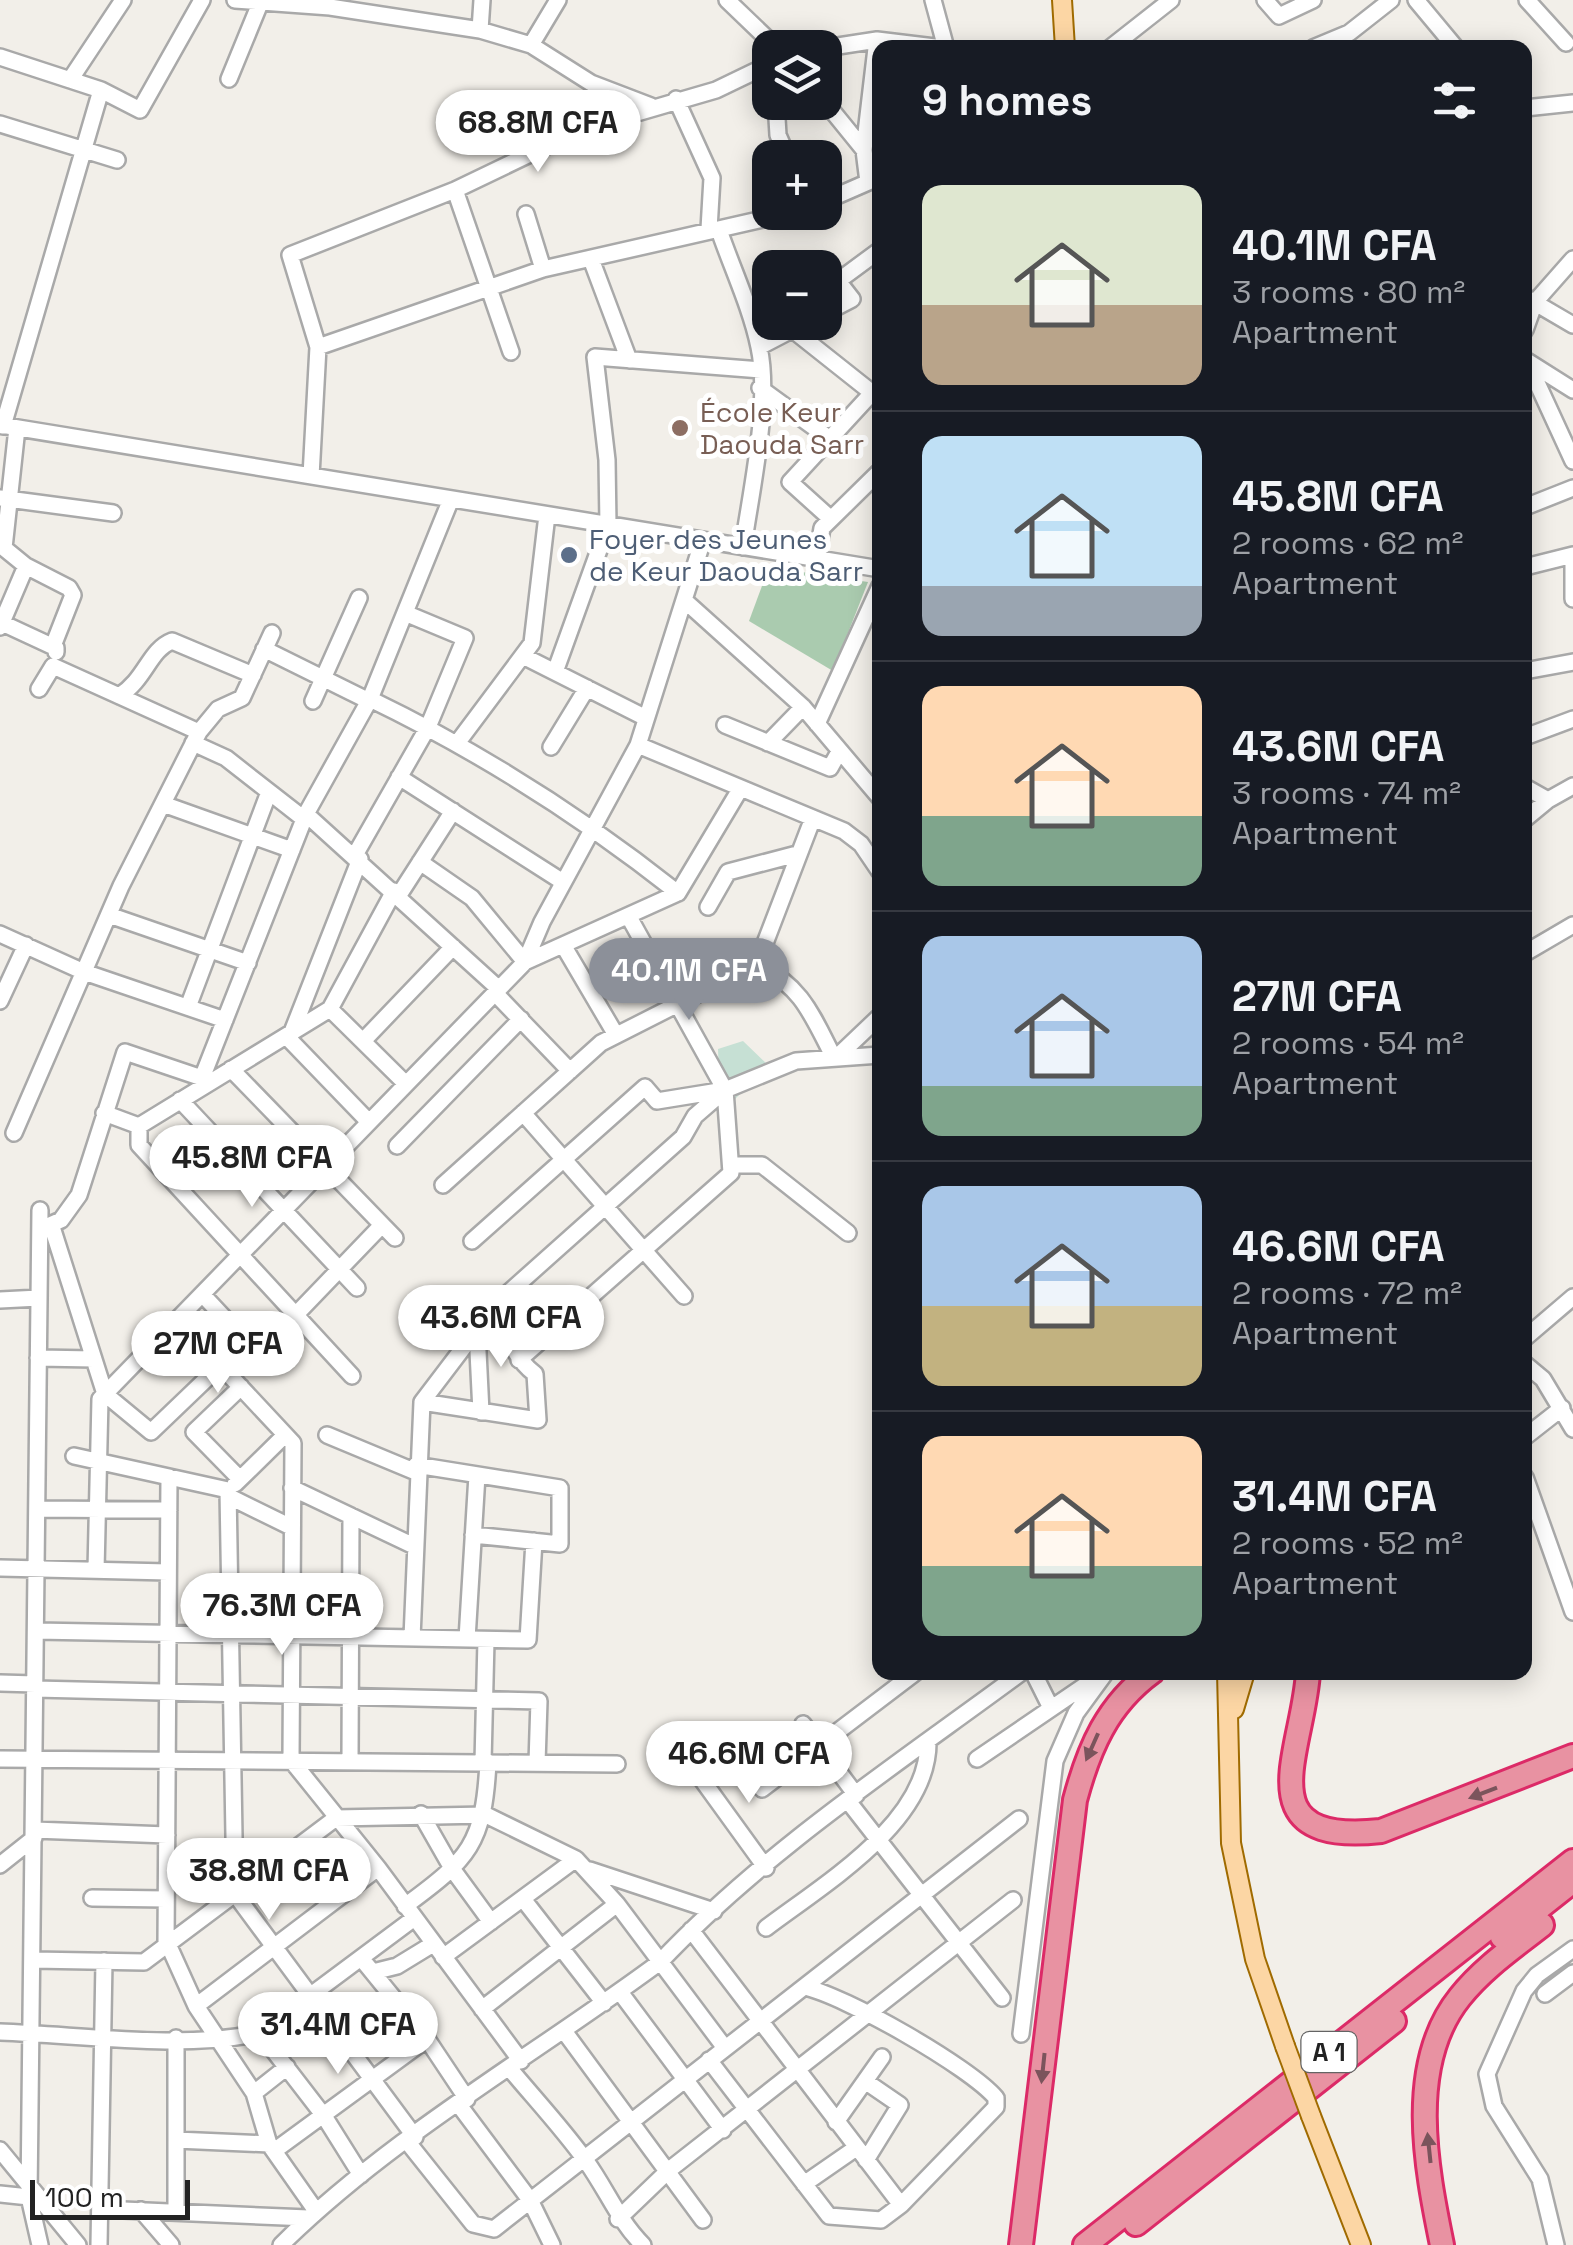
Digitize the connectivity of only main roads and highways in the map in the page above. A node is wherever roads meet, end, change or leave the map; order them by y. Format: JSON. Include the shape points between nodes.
{"nodes":[{"id":1,"x":1062,"y":0,"type":"edge"},
{"id":2,"x":1064,"y":40,"type":"edge"},
{"id":3,"x":1144,"y":1680,"type":"edge"},
{"id":4,"x":1227,"y":1680,"type":"edge"},
{"id":5,"x":1243,"y":1680,"type":"edge"},
{"id":6,"x":1307,"y":1680,"type":"edge"},
{"id":7,"x":1230,"y":1724,"type":"junction"},
{"id":8,"x":1573,"y":1756,"type":"edge"},
{"id":9,"x":1573,"y":1861,"type":"edge"},
{"id":10,"x":1573,"y":1881,"type":"edge"},
{"id":11,"x":1573,"y":1900,"type":"edge"},
{"id":12,"x":1021,"y":2245,"type":"edge"},
{"id":13,"x":1086,"y":2245,"type":"edge"},
{"id":14,"x":1110,"y":2245,"type":"edge"},
{"id":15,"x":1362,"y":2245,"type":"edge"},
{"id":16,"x":1442,"y":2245,"type":"edge"}],
"edges":[{"from":1,"to":2,"type":"main road"},
{"from":3,"to":12,"type":"highway","one_way":true,"via":[[1114,1708],[1086,1761],[1075,1800]]},
{"from":4,"to":7,"type":"main road"},
{"from":5,"to":7,"type":"main road"},
{"from":8,"to":6,"type":"highway","one_way":true,"via":[[1382,1831],[1348,1835],[1322,1829],[1296,1804],[1288,1781]]},
{"from":7,"to":15,"type":"main road","bridge":true,"via":[[1228,1804],[1254,1959]]},
{"from":9,"to":13,"type":"highway","number":"A 1"},
{"from":10,"to":14,"type":"highway","number":"A 1"},
{"from":16,"to":11,"type":"highway","one_way":true,"via":[[1426,2112],[1436,2038],[1471,1984]]}]}
